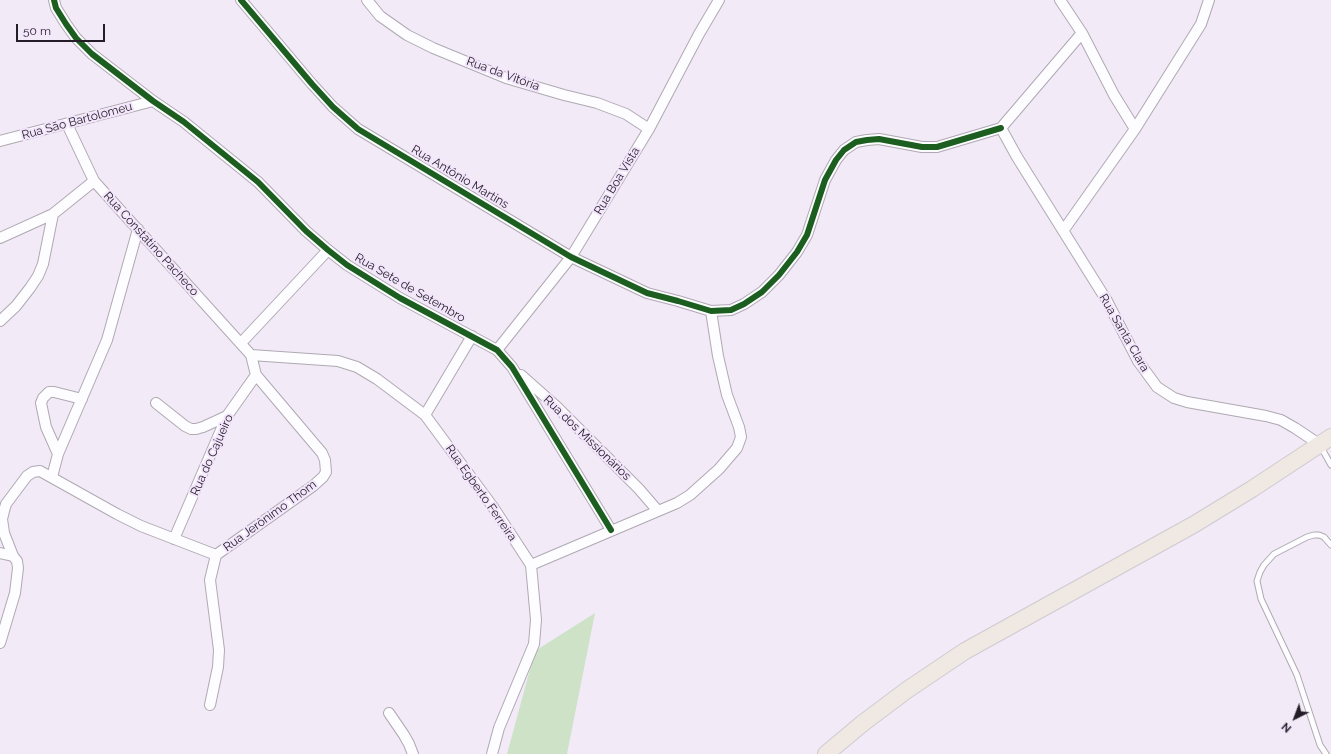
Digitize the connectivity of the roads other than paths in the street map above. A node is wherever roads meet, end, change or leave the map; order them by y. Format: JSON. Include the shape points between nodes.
{"nodes":[{"id":1,"x":54,"y":0,"type":"edge"},
{"id":2,"x":241,"y":0,"type":"edge"},
{"id":3,"x":367,"y":0,"type":"edge"},
{"id":4,"x":719,"y":0,"type":"edge"},
{"id":5,"x":1060,"y":0,"type":"edge"},
{"id":6,"x":1209,"y":0,"type":"edge"},
{"id":7,"x":1082,"y":33,"type":"junction"},
{"id":8,"x":153,"y":101,"type":"junction"},
{"id":9,"x":67,"y":124,"type":"junction"},
{"id":10,"x":1001,"y":128,"type":"junction"},
{"id":11,"x":649,"y":129,"type":"junction"},
{"id":12,"x":1135,"y":130,"type":"junction"},
{"id":13,"x":0,"y":141,"type":"edge"},
{"id":14,"x":94,"y":181,"type":"junction"},
{"id":15,"x":53,"y":214,"type":"junction"},
{"id":16,"x":138,"y":229,"type":"junction"},
{"id":17,"x":1063,"y":231,"type":"junction"},
{"id":18,"x":0,"y":238,"type":"edge"},
{"id":19,"x":328,"y":250,"type":"junction"},
{"id":20,"x":571,"y":257,"type":"junction"},
{"id":21,"x":711,"y":312,"type":"junction"},
{"id":22,"x":0,"y":321,"type":"edge"},
{"id":23,"x":472,"y":336,"type":"junction"},
{"id":24,"x":241,"y":343,"type":"junction"},
{"id":25,"x":497,"y":350,"type":"junction"},
{"id":26,"x":251,"y":354,"type":"junction"},
{"id":27,"x":512,"y":368,"type":"junction"},
{"id":28,"x":256,"y":375,"type":"junction"},
{"id":29,"x":82,"y":400,"type":"junction"},
{"id":30,"x":156,"y":403,"type":"dead end"},
{"id":31,"x":425,"y":415,"type":"junction"},
{"id":32,"x":227,"y":416,"type":"junction"},
{"id":33,"x":1325,"y":440,"type":"edge"},
{"id":34,"x":58,"y":454,"type":"junction"},
{"id":35,"x":1331,"y":465,"type":"edge"},
{"id":36,"x":52,"y":477,"type":"junction"},
{"id":37,"x":658,"y":511,"type":"junction"},
{"id":38,"x":611,"y":530,"type":"junction"},
{"id":39,"x":174,"y":539,"type":"junction"},
{"id":40,"x":1331,"y":545,"type":"edge"},
{"id":41,"x":0,"y":553,"type":"edge"},
{"id":42,"x":216,"y":555,"type":"junction"},
{"id":43,"x":13,"y":556,"type":"junction"},
{"id":44,"x":531,"y":564,"type":"junction"},
{"id":45,"x":0,"y":643,"type":"edge"},
{"id":46,"x":210,"y":705,"type":"dead end"},
{"id":47,"x":389,"y":713,"type":"dead end"},
{"id":48,"x":413,"y":754,"type":"edge"},
{"id":49,"x":492,"y":754,"type":"edge"},
{"id":50,"x":826,"y":754,"type":"edge"},
{"id":51,"x":1326,"y":754,"type":"edge"}],
"edges":[{"from":1,"to":8,"type":"street","name":"Rua Sete de Setembro","via":[[56,8],[76,38],[92,54]]},
{"from":2,"to":20,"type":"street","name":"Rua Antônio Martins","via":[[312,84],[358,129]]},
{"from":3,"to":11,"type":"street","name":"Rua da Vitória","via":[[380,16],[407,35],[433,48],[506,78],[597,103],[626,114]]},
{"from":4,"to":11,"type":"street","name":"Rua Boa Vista"},
{"from":5,"to":7,"type":"street"},
{"from":6,"to":12,"type":"street","via":[[1201,24]]},
{"from":7,"to":10,"type":"street"},
{"from":7,"to":12,"type":"street"},
{"from":8,"to":9,"type":"street","name":"Rua São Bartolomeu"},
{"from":8,"to":19,"type":"street","name":"Rua Sete de Setembro","via":[[184,122],[258,182]]},
{"from":9,"to":13,"type":"street","name":"Rua São Bartolomeu"},
{"from":9,"to":14,"type":"street","name":"Rua Constatino Pacheco"},
{"from":10,"to":17,"type":"street","name":"Rua Santa Clara"},
{"from":10,"to":21,"type":"street","via":[[937,147],[922,147],[879,139],[856,142],[844,150],[836,160],[825,180],[807,235],[779,275],[762,292],[744,304],[731,310]]},
{"from":11,"to":20,"type":"street","name":"Rua Boa Vista"},
{"from":12,"to":17,"type":"street"},
{"from":14,"to":15,"type":"street"},
{"from":14,"to":16,"type":"street","name":"Rua Constatino Pacheco"},
{"from":15,"to":18,"type":"street"},
{"from":15,"to":22,"type":"street","via":[[43,264],[38,276],[16,306]]},
{"from":16,"to":24,"type":"street","name":"Rua Constatino Pacheco"},
{"from":16,"to":29,"type":"street","via":[[107,340]]},
{"from":17,"to":33,"type":"street","name":"Rua Santa Clara","via":[[1107,301],[1138,361],[1157,387],[1174,398],[1187,402],[1281,420]]},
{"from":19,"to":23,"type":"street","name":"Rua Sete de Setembro","via":[[400,298]]},
{"from":19,"to":24,"type":"street"},
{"from":20,"to":21,"type":"street","name":"Rua Antônio Martins","via":[[647,293]]},
{"from":20,"to":25,"type":"street","name":"Rua Boa Vista"},
{"from":21,"to":37,"type":"street","via":[[718,356],[727,395],[739,427],[740,442],[719,469],[690,495]]},
{"from":23,"to":25,"type":"street","name":"Rua Sete de Setembro"},
{"from":23,"to":31,"type":"street"},
{"from":24,"to":26,"type":"street","name":"Rua Constatino Pacheco"},
{"from":25,"to":27,"type":"street","name":"Rua Sete de Setembro"},
{"from":26,"to":28,"type":"street"},
{"from":26,"to":31,"type":"street","name":"Rua Egberto Ferreira","via":[[338,361],[357,367]]},
{"from":27,"to":37,"type":"street","name":"Rua dos Missionários","via":[[557,407]]},
{"from":27,"to":38,"type":"street","name":"Rua Sete de Setembro"},
{"from":28,"to":32,"type":"street","name":"Rua do Cajueiro"},
{"from":28,"to":42,"type":"street","name":"Rua Jerônimo Thom","via":[[322,453],[326,472],[313,486]]},
{"from":29,"to":34,"type":"street"},
{"from":29,"to":34,"type":"street","via":[[54,392],[49,392],[42,398],[46,427]]},
{"from":30,"to":32,"type":"street","via":[[191,429],[203,427]]},
{"from":31,"to":44,"type":"street","name":"Rua Egberto Ferreira","via":[[493,507]]},
{"from":32,"to":39,"type":"street","name":"Rua do Cajueiro"},
{"from":33,"to":35,"type":"lane"},
{"from":33,"to":50,"type":"main road","via":[[1193,525],[964,651],[907,690]]},
{"from":34,"to":36,"type":"street"},
{"from":36,"to":39,"type":"street","via":[[117,514]]},
{"from":36,"to":43,"type":"street","via":[[40,471],[33,472],[6,504],[2,519],[4,533]]},
{"from":37,"to":38,"type":"street"},
{"from":38,"to":44,"type":"street"},
{"from":39,"to":42,"type":"street"},
{"from":40,"to":51,"type":"lane","via":[[1319,535],[1307,537],[1274,554],[1264,565],[1257,581],[1261,599],[1297,675],[1320,745]]},
{"from":41,"to":43,"type":"street"},
{"from":42,"to":46,"type":"street","via":[[210,580],[219,650]]},
{"from":43,"to":45,"type":"street","via":[[17,561],[18,578]]},
{"from":44,"to":49,"type":"street","name":"Rua Egberto Ferreira","via":[[536,620],[534,644],[503,715]]},
{"from":47,"to":48,"type":"street"}]}
